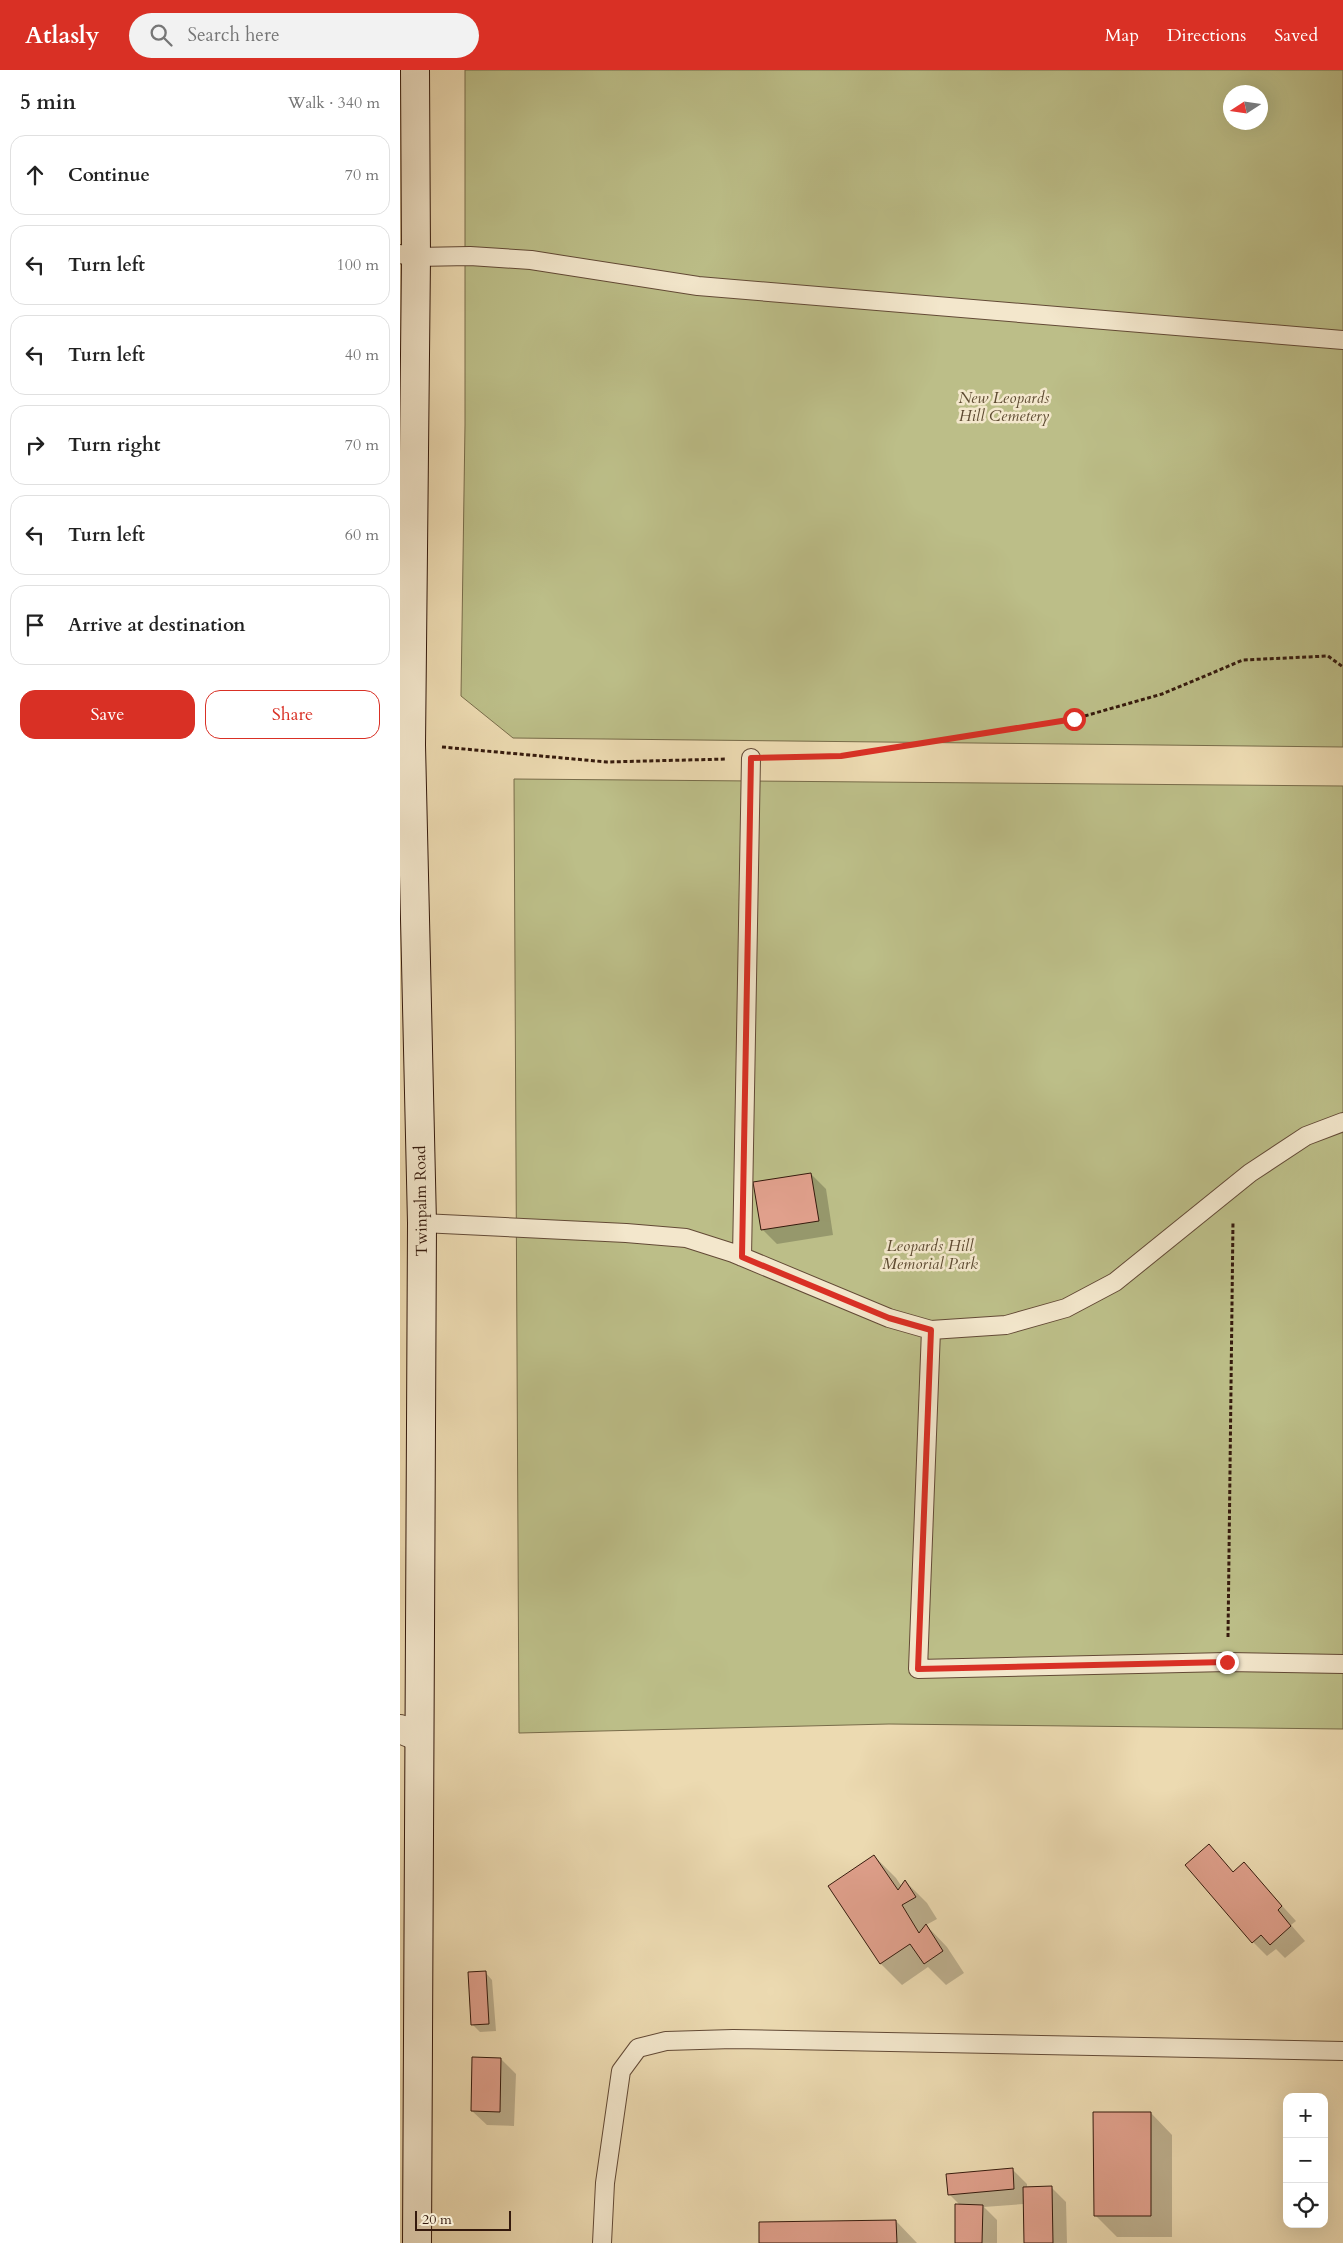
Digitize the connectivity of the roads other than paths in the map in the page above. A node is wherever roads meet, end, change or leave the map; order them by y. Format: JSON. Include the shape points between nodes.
{"nodes":[{"id":1,"x":415,"y":70,"type":"edge"},
{"id":2,"x":408,"y":256,"type":"edge"},
{"id":3,"x":1343,"y":340,"type":"edge"},
{"id":4,"x":406,"y":745,"type":"edge"},
{"id":5,"x":751,"y":758,"type":"road end"},
{"id":6,"x":1343,"y":1122,"type":"edge"},
{"id":7,"x":422,"y":1223,"type":"junction"},
{"id":8,"x":742,"y":1257,"type":"junction"},
{"id":9,"x":931,"y":1330,"type":"junction"},
{"id":10,"x":1343,"y":1664,"type":"edge"},
{"id":11,"x":410,"y":1733,"type":"edge"},
{"id":12,"x":1343,"y":2051,"type":"edge"},
{"id":13,"x":417,"y":2243,"type":"edge"},
{"id":14,"x":602,"y":2243,"type":"edge"}],
"edges":[{"from":1,"to":2,"type":"main road","name":"Twinpalm Road"},
{"from":2,"to":3,"type":"lane","via":[[532,260],[698,286]]},
{"from":2,"to":4,"type":"main road","name":"Twinpalm Road"},
{"from":4,"to":7,"type":"main road","name":"Twinpalm Road"},
{"from":5,"to":8,"type":"lane"},
{"from":6,"to":9,"type":"lane","via":[[1306,1136],[1250,1173],[1115,1282],[1066,1308],[1006,1325]]},
{"from":7,"to":8,"type":"lane","via":[[686,1238]]},
{"from":7,"to":11,"type":"main road","name":"Twinpalm Road"},
{"from":8,"to":9,"type":"lane","via":[[889,1318]]},
{"from":9,"to":10,"type":"lane","via":[[918,1669],[1227,1662]]},
{"from":11,"to":13,"type":"main road","name":"Twinpalm Road"},
{"from":12,"to":14,"type":"lane","via":[[732,2039],[666,2041],[638,2048],[621,2071],[604,2183]]}]}
